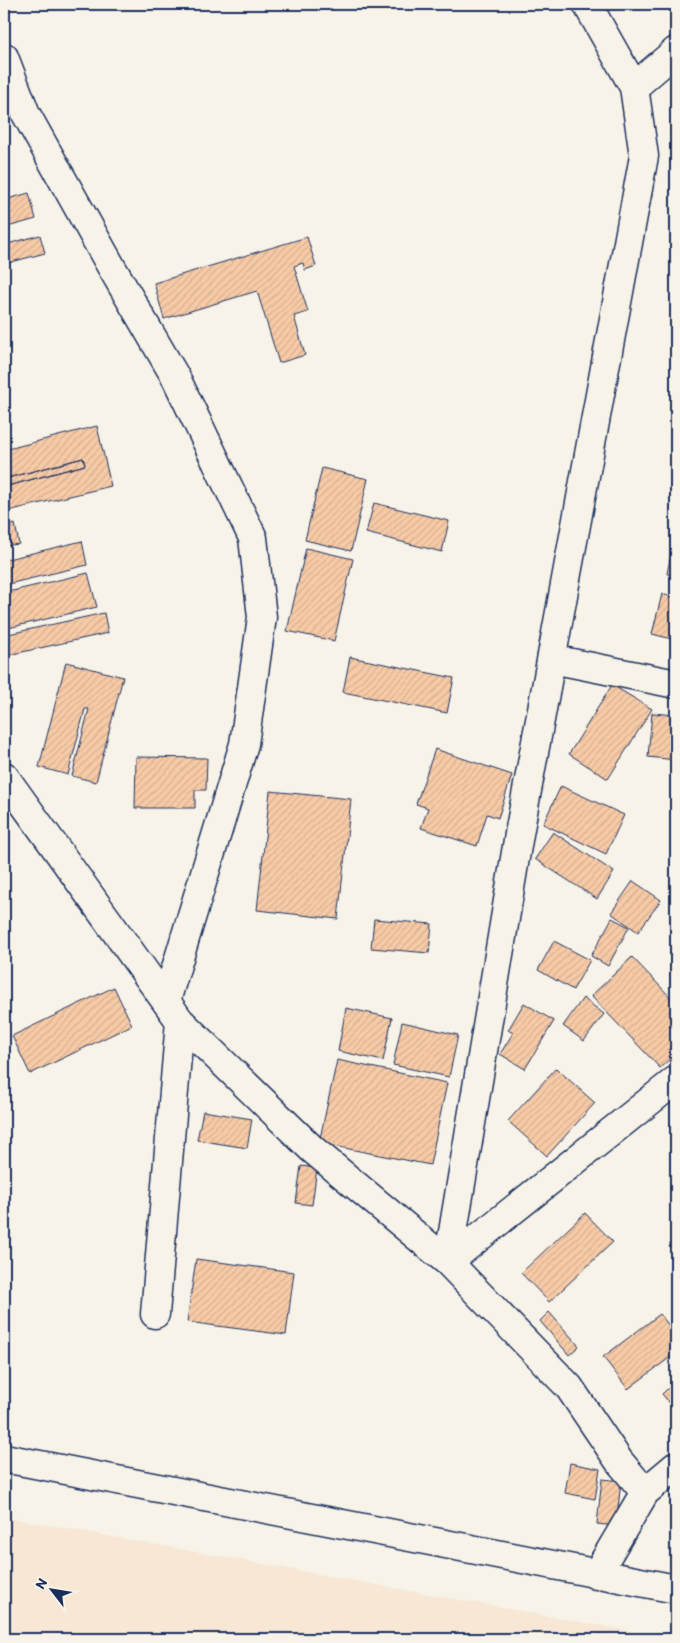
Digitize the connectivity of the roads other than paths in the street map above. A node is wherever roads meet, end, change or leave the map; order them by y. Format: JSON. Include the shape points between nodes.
{"nodes":[{"id":1,"x":587,"y":4,"type":"edge"},
{"id":2,"x":676,"y":51,"type":"edge"},
{"id":3,"x":4,"y":57,"type":"edge"},
{"id":4,"x":634,"y":87,"type":"junction"},
{"id":5,"x":552,"y":659,"type":"junction"},
{"id":6,"x":676,"y":684,"type":"edge"},
{"id":7,"x":4,"y":778,"type":"edge"},
{"id":8,"x":173,"y":1011,"type":"junction"},
{"id":9,"x":676,"y":1080,"type":"edge"},
{"id":10,"x":448,"y":1262,"type":"junction"},
{"id":11,"x":154,"y":1314,"type":"dead end"},
{"id":12,"x":4,"y":1458,"type":"edge"},
{"id":13,"x":676,"y":1466,"type":"edge"},
{"id":14,"x":645,"y":1492,"type":"junction"},
{"id":15,"x":596,"y":1575,"type":"junction"},
{"id":16,"x":676,"y":1589,"type":"edge"}],
"edges":[{"from":1,"to":4,"type":"street"},
{"from":2,"to":4,"type":"street"},
{"from":3,"to":8,"type":"street","via":[[26,114],[176,378],[252,538],[262,617],[244,744]]},
{"from":4,"to":5,"type":"street","via":[[644,156]]},
{"from":5,"to":6,"type":"street"},
{"from":5,"to":10,"type":"street","via":[[519,834]]},
{"from":7,"to":8,"type":"street"},
{"from":8,"to":10,"type":"street","via":[[312,1149]]},
{"from":8,"to":11,"type":"street"},
{"from":9,"to":10,"type":"street"},
{"from":10,"to":14,"type":"street","via":[[569,1387],[619,1461]]},
{"from":12,"to":15,"type":"street"},
{"from":13,"to":14,"type":"street"},
{"from":14,"to":15,"type":"street"},
{"from":15,"to":16,"type":"street"}]}
